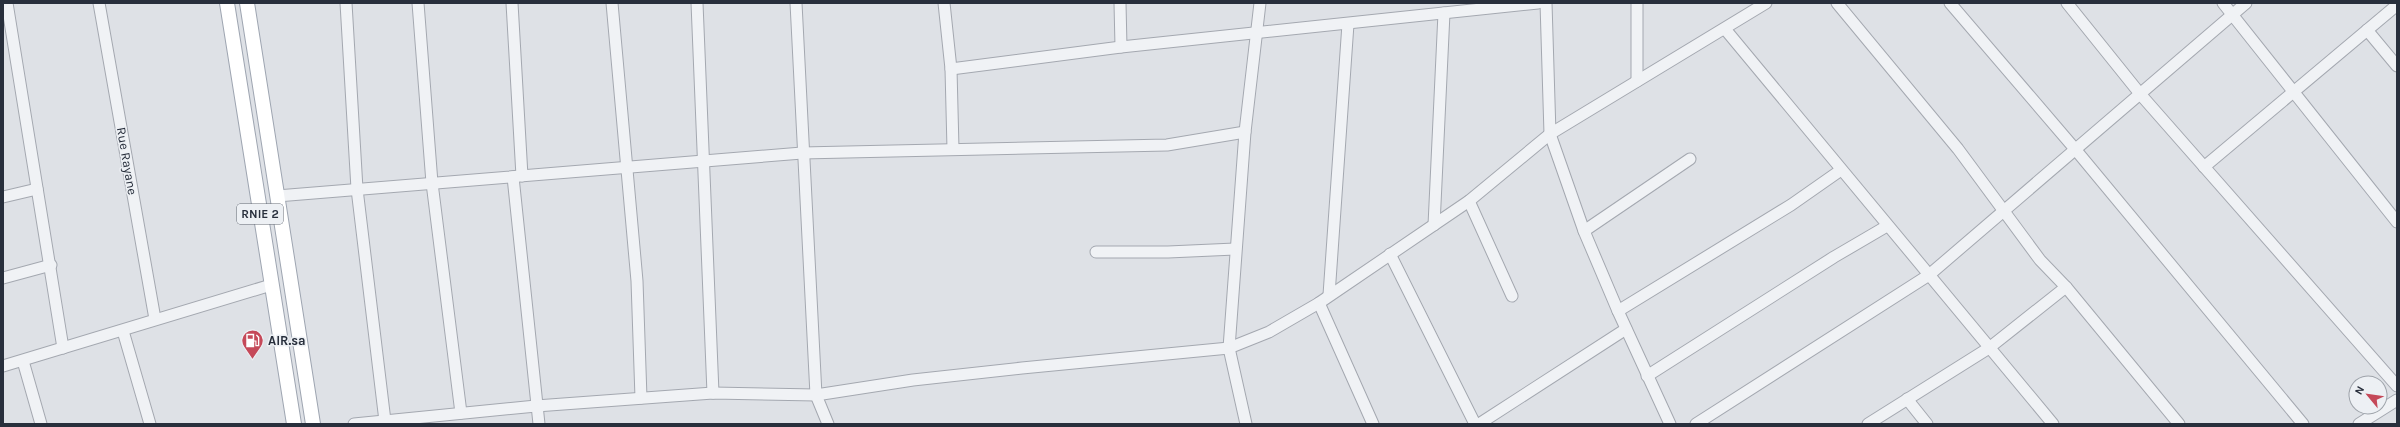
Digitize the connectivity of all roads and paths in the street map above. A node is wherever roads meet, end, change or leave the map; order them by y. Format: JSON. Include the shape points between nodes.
{"nodes":[{"id":1,"x":7,"y":3,"type":"edge"},
{"id":2,"x":99,"y":3,"type":"edge"},
{"id":3,"x":227,"y":3,"type":"edge"},
{"id":4,"x":248,"y":3,"type":"edge"},
{"id":5,"x":346,"y":3,"type":"edge"},
{"id":6,"x":418,"y":3,"type":"edge"},
{"id":7,"x":512,"y":3,"type":"edge"},
{"id":8,"x":612,"y":3,"type":"edge"},
{"id":9,"x":697,"y":3,"type":"edge"},
{"id":10,"x":796,"y":3,"type":"edge"},
{"id":11,"x":944,"y":3,"type":"edge"},
{"id":12,"x":1120,"y":3,"type":"edge"},
{"id":13,"x":1260,"y":3,"type":"edge"},
{"id":14,"x":1538,"y":3,"type":"edge"},
{"id":15,"x":1546,"y":3,"type":"edge"},
{"id":16,"x":1637,"y":3,"type":"edge"},
{"id":17,"x":1766,"y":3,"type":"edge"},
{"id":18,"x":1837,"y":3,"type":"edge"},
{"id":19,"x":1950,"y":3,"type":"edge"},
{"id":20,"x":2067,"y":3,"type":"edge"},
{"id":21,"x":2223,"y":3,"type":"edge"},
{"id":22,"x":2246,"y":3,"type":"edge"},
{"id":23,"x":2397,"y":5,"type":"edge"},
{"id":24,"x":1444,"y":13,"type":"junction"},
{"id":25,"x":2233,"y":14,"type":"junction"},
{"id":26,"x":1348,"y":24,"type":"junction"},
{"id":27,"x":1725,"y":29,"type":"junction"},
{"id":28,"x":2367,"y":30,"type":"junction"},
{"id":29,"x":7,"y":32,"type":"edge"},
{"id":30,"x":1256,"y":34,"type":"junction"},
{"id":31,"x":1122,"y":47,"type":"junction"},
{"id":32,"x":2397,"y":66,"type":"edge"},
{"id":33,"x":951,"y":69,"type":"junction"},
{"id":34,"x":1637,"y":81,"type":"junction"},
{"id":35,"x":2294,"y":91,"type":"junction"},
{"id":36,"x":2141,"y":95,"type":"junction"},
{"id":37,"x":1245,"y":132,"type":"junction"},
{"id":38,"x":1550,"y":134,"type":"junction"},
{"id":39,"x":953,"y":149,"type":"junction"},
{"id":40,"x":2075,"y":149,"type":"junction"},
{"id":41,"x":802,"y":153,"type":"junction"},
{"id":42,"x":1690,"y":159,"type":"dead end"},
{"id":43,"x":703,"y":161,"type":"junction"},
{"id":44,"x":627,"y":167,"type":"junction"},
{"id":45,"x":2204,"y":167,"type":"junction"},
{"id":46,"x":1842,"y":170,"type":"junction"},
{"id":47,"x":517,"y":176,"type":"junction"},
{"id":48,"x":432,"y":183,"type":"junction"},
{"id":49,"x":37,"y":189,"type":"junction"},
{"id":50,"x":357,"y":189,"type":"junction"},
{"id":51,"x":277,"y":196,"type":"junction"},
{"id":52,"x":3,"y":197,"type":"edge"},
{"id":53,"x":1469,"y":201,"type":"junction"},
{"id":54,"x":2006,"y":212,"type":"junction"},
{"id":55,"x":2397,"y":222,"type":"edge"},
{"id":56,"x":1434,"y":225,"type":"junction"},
{"id":57,"x":1887,"y":226,"type":"junction"},
{"id":58,"x":1584,"y":231,"type":"junction"},
{"id":59,"x":1235,"y":248,"type":"junction"},
{"id":60,"x":1096,"y":252,"type":"dead end"},
{"id":61,"x":1390,"y":254,"type":"junction"},
{"id":62,"x":51,"y":265,"type":"junction"},
{"id":63,"x":1929,"y":275,"type":"junction"},
{"id":64,"x":3,"y":278,"type":"edge"},
{"id":65,"x":271,"y":285,"type":"junction"},
{"id":66,"x":2066,"y":287,"type":"junction"},
{"id":67,"x":1329,"y":295,"type":"junction"},
{"id":68,"x":1512,"y":296,"type":"dead end"},
{"id":69,"x":1319,"y":303,"type":"junction"},
{"id":70,"x":1618,"y":311,"type":"junction"},
{"id":71,"x":155,"y":319,"type":"junction"},
{"id":72,"x":1626,"y":328,"type":"junction"},
{"id":73,"x":123,"y":331,"type":"junction"},
{"id":74,"x":63,"y":348,"type":"junction"},
{"id":75,"x":1229,"y":348,"type":"junction"},
{"id":76,"x":1989,"y":348,"type":"junction"},
{"id":77,"x":23,"y":361,"type":"junction"},
{"id":78,"x":3,"y":366,"type":"edge"},
{"id":79,"x":1647,"y":376,"type":"junction"},
{"id":80,"x":2397,"y":386,"type":"edge"},
{"id":81,"x":713,"y":393,"type":"junction"},
{"id":82,"x":816,"y":395,"type":"junction"},
{"id":83,"x":641,"y":398,"type":"junction"},
{"id":84,"x":1907,"y":399,"type":"junction"},
{"id":85,"x":2397,"y":400,"type":"edge"},
{"id":86,"x":536,"y":406,"type":"junction"},
{"id":87,"x":461,"y":413,"type":"junction"},
{"id":88,"x":425,"y":420,"type":"edge"},
{"id":89,"x":385,"y":421,"type":"junction"},
{"id":90,"x":40,"y":424,"type":"edge"},
{"id":91,"x":150,"y":424,"type":"edge"},
{"id":92,"x":294,"y":424,"type":"edge"},
{"id":93,"x":313,"y":424,"type":"edge"},
{"id":94,"x":354,"y":424,"type":"edge"},
{"id":95,"x":539,"y":424,"type":"edge"},
{"id":96,"x":828,"y":424,"type":"edge"},
{"id":97,"x":1246,"y":424,"type":"edge"},
{"id":98,"x":1373,"y":424,"type":"edge"},
{"id":99,"x":1475,"y":424,"type":"edge"},
{"id":100,"x":1479,"y":424,"type":"edge"},
{"id":101,"x":1670,"y":424,"type":"edge"},
{"id":102,"x":1696,"y":424,"type":"edge"},
{"id":103,"x":1868,"y":424,"type":"edge"},
{"id":104,"x":1927,"y":424,"type":"edge"},
{"id":105,"x":2053,"y":424,"type":"edge"},
{"id":106,"x":2179,"y":424,"type":"edge"},
{"id":107,"x":2303,"y":424,"type":"edge"},
{"id":108,"x":2359,"y":424,"type":"edge"}],
"edges":[{"from":1,"to":29,"type":"street"},
{"from":2,"to":71,"type":"street","name":"Rue Rayane"},
{"from":3,"to":65,"type":"main road","number":"RNIE 2"},
{"from":4,"to":51,"type":"main road","number":"RNIE 2"},
{"from":5,"to":50,"type":"street"},
{"from":6,"to":48,"type":"street"},
{"from":7,"to":47,"type":"street"},
{"from":8,"to":44,"type":"street"},
{"from":9,"to":43,"type":"street"},
{"from":10,"to":41,"type":"street"},
{"from":11,"to":33,"type":"street"},
{"from":12,"to":31,"type":"street"},
{"from":13,"to":30,"type":"street"},
{"from":14,"to":24,"type":"street"},
{"from":15,"to":38,"type":"street"},
{"from":16,"to":34,"type":"street"},
{"from":17,"to":27,"type":"street"},
{"from":18,"to":54,"type":"street","via":[[1958,149]]},
{"from":19,"to":40,"type":"street"},
{"from":20,"to":36,"type":"street"},
{"from":21,"to":25,"type":"street"},
{"from":22,"to":25,"type":"street"},
{"from":23,"to":28,"type":"street"},
{"from":24,"to":26,"type":"street"},
{"from":24,"to":56,"type":"street"},
{"from":25,"to":35,"type":"street"},
{"from":25,"to":36,"type":"street"},
{"from":26,"to":30,"type":"street"},
{"from":26,"to":67,"type":"street"},
{"from":27,"to":34,"type":"street"},
{"from":27,"to":46,"type":"street"},
{"from":28,"to":32,"type":"street"},
{"from":28,"to":35,"type":"street"},
{"from":29,"to":49,"type":"street"},
{"from":30,"to":31,"type":"street"},
{"from":30,"to":37,"type":"street"},
{"from":31,"to":33,"type":"street"},
{"from":33,"to":39,"type":"street"},
{"from":34,"to":38,"type":"street"},
{"from":35,"to":45,"type":"street"},
{"from":35,"to":55,"type":"street"},
{"from":36,"to":40,"type":"street"},
{"from":36,"to":45,"type":"street"},
{"from":37,"to":39,"type":"street","via":[[1167,146]]},
{"from":37,"to":59,"type":"street"},
{"from":38,"to":53,"type":"street"},
{"from":38,"to":58,"type":"street"},
{"from":39,"to":41,"type":"street"},
{"from":40,"to":54,"type":"street"},
{"from":40,"to":107,"type":"street"},
{"from":41,"to":43,"type":"street"},
{"from":41,"to":82,"type":"street"},
{"from":42,"to":58,"type":"street"},
{"from":43,"to":44,"type":"street"},
{"from":43,"to":81,"type":"street"},
{"from":44,"to":47,"type":"street"},
{"from":44,"to":83,"type":"street","via":[[637,281]]},
{"from":45,"to":80,"type":"street"},
{"from":46,"to":57,"type":"street"},
{"from":46,"to":70,"type":"street","via":[[1791,205]]},
{"from":47,"to":48,"type":"street"},
{"from":47,"to":86,"type":"street"},
{"from":48,"to":50,"type":"street"},
{"from":48,"to":87,"type":"street"},
{"from":49,"to":52,"type":"street"},
{"from":49,"to":62,"type":"street"},
{"from":50,"to":51,"type":"street"},
{"from":50,"to":89,"type":"street"},
{"from":51,"to":93,"type":"main road","number":"RNIE 2"},
{"from":53,"to":56,"type":"street"},
{"from":53,"to":68,"type":"street"},
{"from":54,"to":63,"type":"street"},
{"from":54,"to":66,"type":"street","via":[[2028,245]]},
{"from":56,"to":61,"type":"street"},
{"from":57,"to":63,"type":"street"},
{"from":57,"to":79,"type":"street"},
{"from":58,"to":70,"type":"street"},
{"from":59,"to":60,"type":"street","via":[[1168,252]]},
{"from":59,"to":75,"type":"street"},
{"from":61,"to":67,"type":"street"},
{"from":61,"to":99,"type":"street"},
{"from":62,"to":64,"type":"street"},
{"from":62,"to":74,"type":"street"},
{"from":63,"to":76,"type":"street"},
{"from":63,"to":102,"type":"street"},
{"from":65,"to":71,"type":"street"},
{"from":65,"to":92,"type":"main road","number":"RNIE 2"},
{"from":66,"to":76,"type":"street"},
{"from":66,"to":106,"type":"street"},
{"from":67,"to":69,"type":"street"},
{"from":69,"to":75,"type":"street","via":[[1268,332]]},
{"from":69,"to":98,"type":"street"},
{"from":70,"to":72,"type":"street"},
{"from":71,"to":73,"type":"street"},
{"from":72,"to":79,"type":"street"},
{"from":72,"to":100,"type":"street"},
{"from":73,"to":74,"type":"street"},
{"from":73,"to":91,"type":"street"},
{"from":74,"to":77,"type":"street"},
{"from":75,"to":82,"type":"street","via":[[1014,368]]},
{"from":75,"to":97,"type":"street"},
{"from":76,"to":84,"type":"street"},
{"from":76,"to":105,"type":"street"},
{"from":77,"to":78,"type":"street"},
{"from":77,"to":90,"type":"street"},
{"from":79,"to":101,"type":"street"},
{"from":81,"to":82,"type":"street"},
{"from":81,"to":83,"type":"street"},
{"from":82,"to":96,"type":"street"},
{"from":83,"to":86,"type":"street"},
{"from":84,"to":103,"type":"street"},
{"from":84,"to":104,"type":"street"},
{"from":85,"to":108,"type":"street"},
{"from":86,"to":87,"type":"street"},
{"from":86,"to":95,"type":"street"},
{"from":87,"to":88,"type":"street"},
{"from":88,"to":89,"type":"street"},
{"from":89,"to":94,"type":"street"}]}
